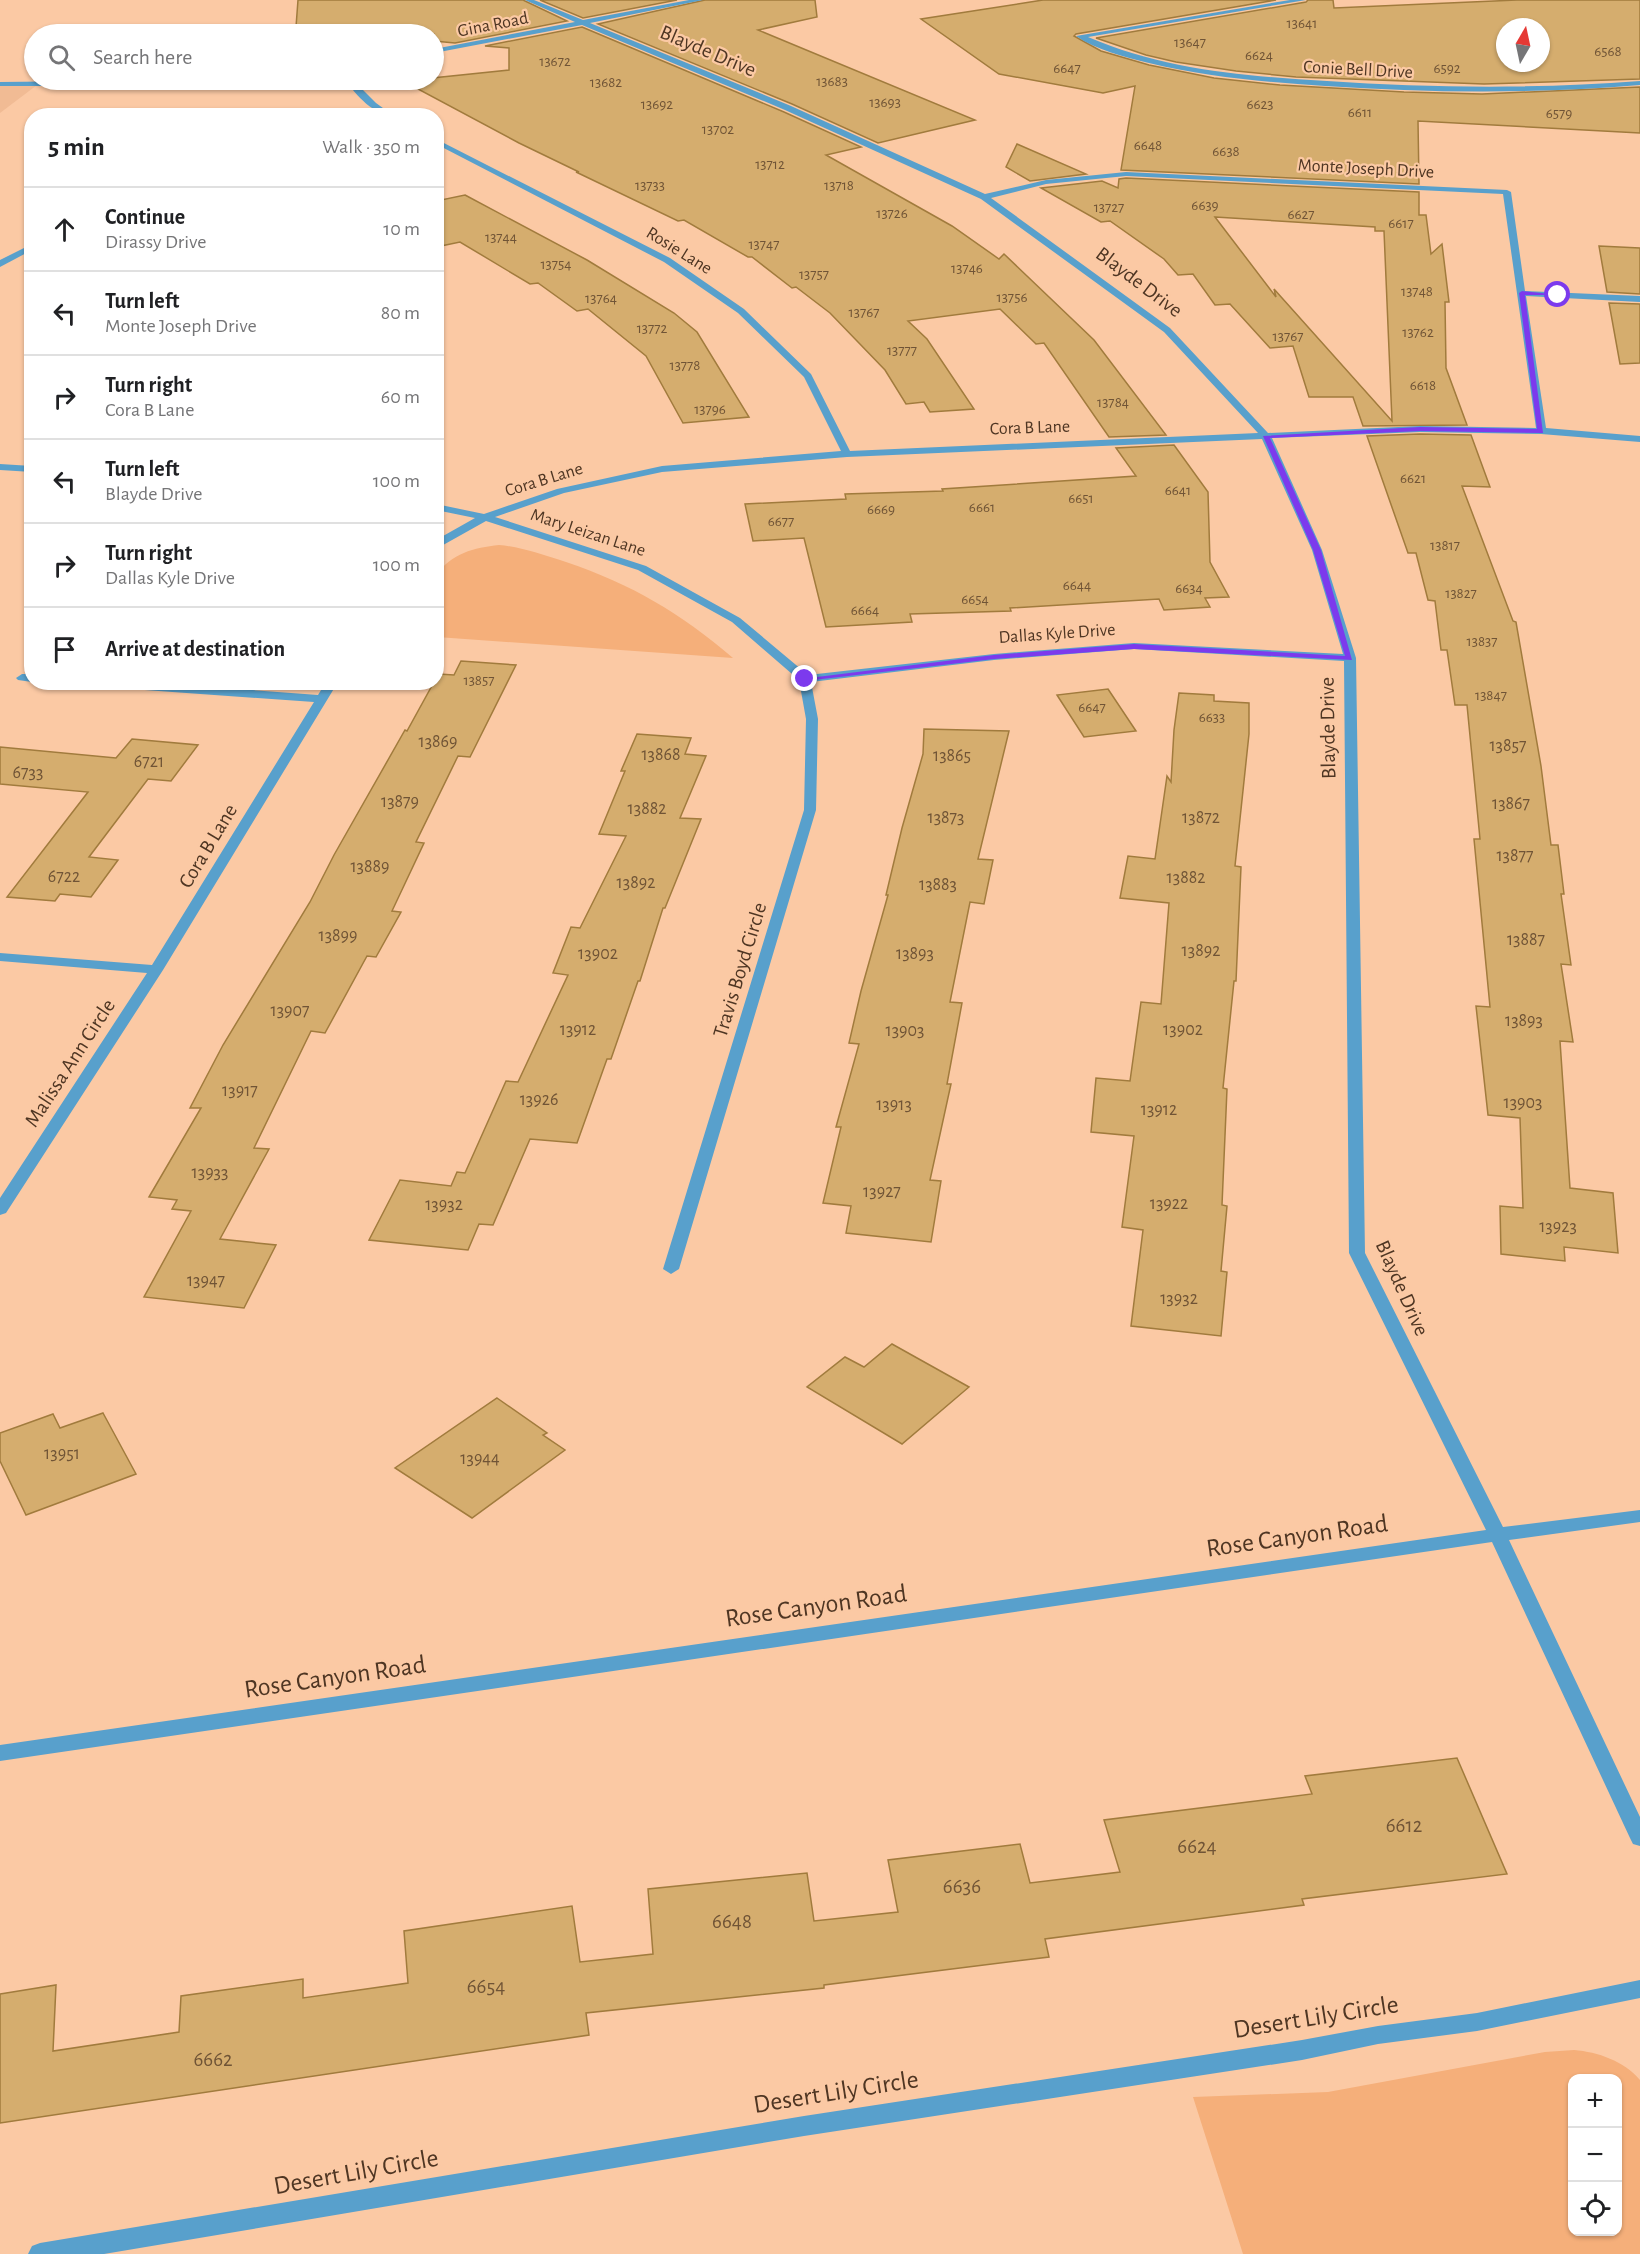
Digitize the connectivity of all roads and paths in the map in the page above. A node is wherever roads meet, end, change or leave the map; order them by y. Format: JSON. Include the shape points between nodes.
{"nodes":[{"id":1,"x":528,"y":0,"type":"edge"},
{"id":2,"x":700,"y":0,"type":"edge"},
{"id":3,"x":1303,"y":0,"type":"edge"},
{"id":4,"x":583,"y":23,"type":"junction"},
{"id":5,"x":444,"y":49,"type":"edge"},
{"id":6,"x":1640,"y":83,"type":"edge"},
{"id":7,"x":0,"y":84,"type":"edge"},
{"id":8,"x":24,"y":84,"type":"edge"},
{"id":9,"x":359,"y":90,"type":"edge"},
{"id":10,"x":378,"y":108,"type":"edge"},
{"id":11,"x":444,"y":145,"type":"edge"},
{"id":12,"x":984,"y":197,"type":"junction"},
{"id":13,"x":24,"y":250,"type":"edge"},
{"id":14,"x":0,"y":264,"type":"edge"},
{"id":15,"x":1522,"y":293,"type":"junction"},
{"id":16,"x":1640,"y":299,"type":"edge"},
{"id":17,"x":1541,"y":431,"type":"junction"},
{"id":18,"x":1266,"y":436,"type":"junction"},
{"id":19,"x":1640,"y":439,"type":"edge"},
{"id":20,"x":847,"y":454,"type":"junction"},
{"id":21,"x":0,"y":467,"type":"edge"},
{"id":22,"x":24,"y":468,"type":"edge"},
{"id":23,"x":444,"y":509,"type":"edge"},
{"id":24,"x":485,"y":517,"type":"junction"},
{"id":25,"x":444,"y":539,"type":"edge"},
{"id":26,"x":1350,"y":658,"type":"junction"},
{"id":27,"x":805,"y":679,"type":"junction"},
{"id":28,"x":198,"y":690,"type":"edge"},
{"id":29,"x":326,"y":690,"type":"edge"},
{"id":30,"x":320,"y":699,"type":"junction"},
{"id":31,"x":0,"y":957,"type":"edge"},
{"id":32,"x":156,"y":970,"type":"junction"},
{"id":33,"x":0,"y":1210,"type":"edge"},
{"id":34,"x":671,"y":1269,"type":"dead end"},
{"id":35,"x":1640,"y":1516,"type":"edge"},
{"id":36,"x":1498,"y":1535,"type":"junction"},
{"id":37,"x":0,"y":1753,"type":"edge"},
{"id":38,"x":1640,"y":1838,"type":"edge"},
{"id":39,"x":1640,"y":1989,"type":"edge"},
{"id":40,"x":40,"y":2254,"type":"edge"}],
"edges":[{"from":1,"to":4,"type":"street","name":"Blayde Drive"},
{"from":2,"to":4,"type":"street","name":"Gina Road"},
{"from":3,"to":6,"type":"street","name":"Conie Bell Drive","via":[[1080,36],[1105,48],[1160,63],[1258,79],[1387,88],[1535,91]]},
{"from":4,"to":5,"type":"street","name":"Gina Road"},
{"from":4,"to":12,"type":"street","name":"Blayde Drive","via":[[788,108]]},
{"from":7,"to":8,"type":"street"},
{"from":9,"to":10,"type":"street"},
{"from":11,"to":20,"type":"street","name":"Rosie Lane","via":[[667,260],[741,311],[808,376]]},
{"from":12,"to":15,"type":"street","name":"Monte Joseph Drive","via":[[1046,182],[1126,174],[1507,192]]},
{"from":12,"to":18,"type":"street","name":"Blayde Drive","via":[[1167,330]]},
{"from":13,"to":14,"type":"street"},
{"from":15,"to":16,"type":"street"},
{"from":15,"to":17,"type":"street","name":"Monte Joseph Drive"},
{"from":17,"to":18,"type":"street","name":"Cora B Lane","via":[[1420,429]]},
{"from":17,"to":19,"type":"street","name":"Cora B Lane"},
{"from":18,"to":20,"type":"street","name":"Cora B Lane"},
{"from":18,"to":26,"type":"street","name":"Blayde Drive","via":[[1317,550]]},
{"from":20,"to":24,"type":"street","name":"Cora B Lane","via":[[662,469],[561,491]]},
{"from":21,"to":22,"type":"street"},
{"from":23,"to":24,"type":"street","name":"Mary Leizan Lane"},
{"from":24,"to":25,"type":"street","name":"Cora B Lane"},
{"from":24,"to":27,"type":"street","name":"Mary Leizan Lane","via":[[642,567],[735,620]]},
{"from":26,"to":27,"type":"street","name":"Dallas Kyle Drive","via":[[1134,646],[994,657]]},
{"from":26,"to":36,"type":"street","name":"Blayde Drive","via":[[1357,1253]]},
{"from":27,"to":34,"type":"street","name":"Travis Boyd Circle","via":[[812,719],[810,810]]},
{"from":28,"to":30,"type":"street"},
{"from":29,"to":30,"type":"street","name":"Cora B Lane"},
{"from":30,"to":32,"type":"street","name":"Cora B Lane"},
{"from":31,"to":32,"type":"street"},
{"from":32,"to":33,"type":"street","name":"Malissa Ann Circle"},
{"from":35,"to":36,"type":"street","name":"Rose Canyon Road"},
{"from":36,"to":37,"type":"street","name":"Rose Canyon Road"},
{"from":36,"to":38,"type":"street","name":"Blayde Drive"},
{"from":39,"to":40,"type":"street","name":"Desert Lily Circle","via":[[1477,2022],[804,2126]]}]}
